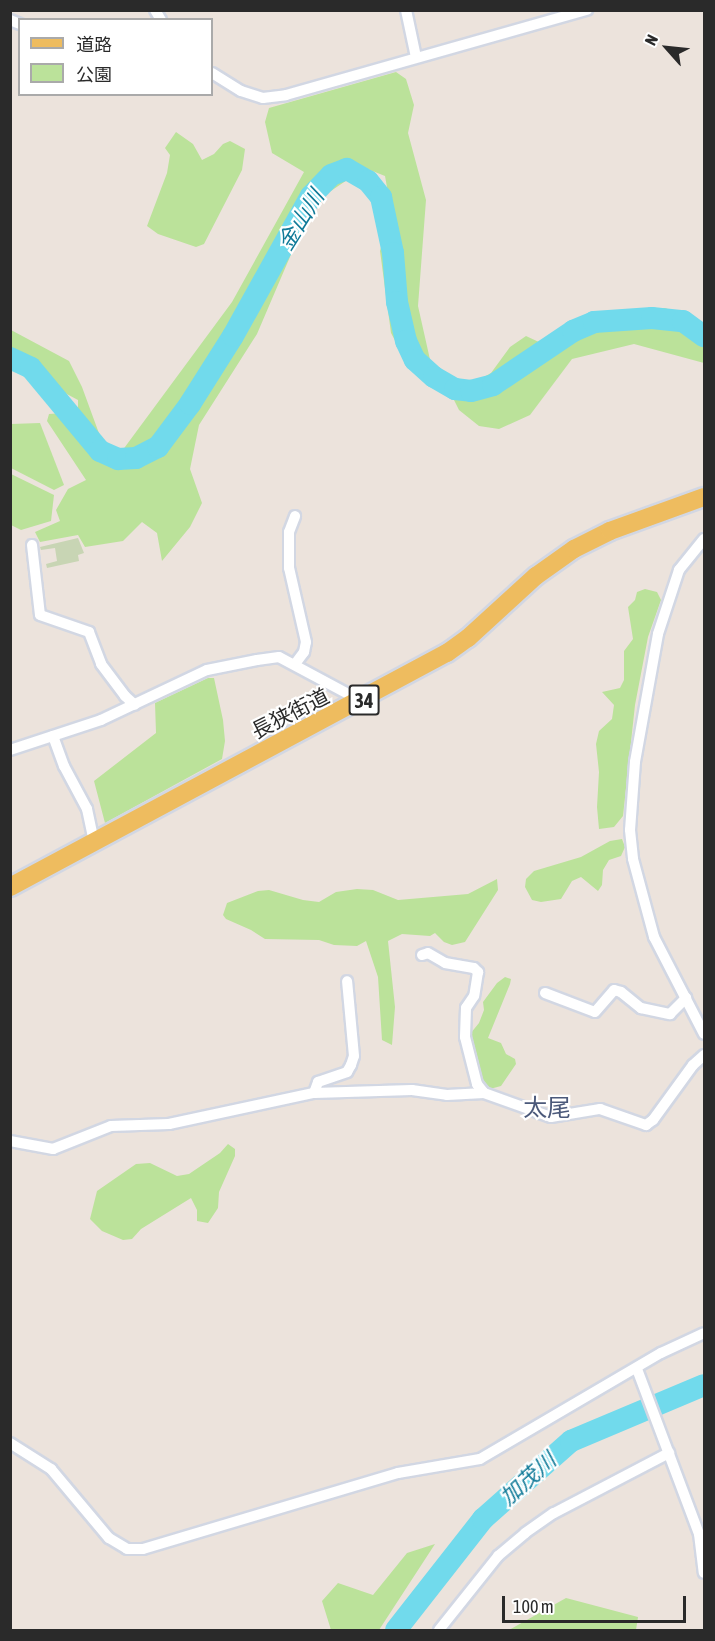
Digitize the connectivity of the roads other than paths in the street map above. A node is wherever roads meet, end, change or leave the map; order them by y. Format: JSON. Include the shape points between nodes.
{"nodes":[{"id":1,"x":406,"y":10,"type":"edge"},
{"id":2,"x":587,"y":10,"type":"edge"},
{"id":3,"x":416,"y":57,"type":"junction"},
{"id":4,"x":213,"y":74,"type":"edge"},
{"id":5,"x":705,"y":497,"type":"edge"},
{"id":6,"x":296,"y":516,"type":"dead end"},
{"id":7,"x":705,"y":539,"type":"edge"},
{"id":8,"x":32,"y":545,"type":"dead end"},
{"id":9,"x":295,"y":664,"type":"junction"},
{"id":10,"x":362,"y":701,"type":"junction"},
{"id":11,"x":135,"y":705,"type":"junction"},
{"id":12,"x":53,"y":736,"type":"junction"},
{"id":13,"x":10,"y":750,"type":"edge"},
{"id":14,"x":94,"y":841,"type":"junction"},
{"id":15,"x":10,"y":887,"type":"edge"},
{"id":16,"x":422,"y":955,"type":"dead end"},
{"id":17,"x":347,"y":981,"type":"dead end"},
{"id":18,"x":545,"y":993,"type":"dead end"},
{"id":19,"x":686,"y":998,"type":"junction"},
{"id":20,"x":705,"y":1034,"type":"edge"},
{"id":21,"x":705,"y":1054,"type":"edge"},
{"id":22,"x":314,"y":1093,"type":"junction"},
{"id":23,"x":484,"y":1093,"type":"junction"},
{"id":24,"x":10,"y":1141,"type":"edge"},
{"id":25,"x":705,"y":1333,"type":"edge"},
{"id":26,"x":636,"y":1369,"type":"junction"},
{"id":27,"x":10,"y":1443,"type":"edge"},
{"id":28,"x":669,"y":1453,"type":"junction"},
{"id":29,"x":705,"y":1573,"type":"edge"},
{"id":30,"x":439,"y":1630,"type":"edge"}],
"edges":[{"from":1,"to":3,"type":"street"},
{"from":2,"to":3,"type":"street"},
{"from":3,"to":4,"type":"street","via":[[286,95],[263,98],[241,92]]},
{"from":5,"to":10,"type":"main road","name":"長狭街道","number":"34","via":[[610,531],[573,549],[536,576],[458,646]]},
{"from":6,"to":9,"type":"street","via":[[289,532],[289,568],[306,642]]},
{"from":7,"to":19,"type":"street","via":[[679,570],[658,634],[635,762],[630,830],[633,859],[654,937]]},
{"from":8,"to":11,"type":"street","via":[[40,615],[89,632],[101,664]]},
{"from":9,"to":10,"type":"street"},
{"from":9,"to":11,"type":"street","via":[[279,657],[207,670]]},
{"from":10,"to":14,"type":"main road","name":"長狭街道","number":"34"},
{"from":11,"to":12,"type":"street"},
{"from":12,"to":13,"type":"street"},
{"from":12,"to":14,"type":"street","via":[[87,809]]},
{"from":14,"to":15,"type":"main road","name":"長狭街道","number":"34"},
{"from":16,"to":23,"type":"street","via":[[428,953],[445,963],[478,972],[474,996],[466,1008],[465,1037],[477,1084]]},
{"from":17,"to":22,"type":"street","via":[[354,1056],[347,1072],[318,1082]]},
{"from":18,"to":19,"type":"street","via":[[595,1012],[614,990],[640,1008],[670,1014]]},
{"from":19,"to":20,"type":"street"},
{"from":21,"to":23,"type":"street","via":[[646,1125],[600,1109],[550,1117]]},
{"from":22,"to":23,"type":"street"},
{"from":22,"to":24,"type":"street","via":[[169,1124],[111,1126],[53,1149]]},
{"from":25,"to":26,"type":"street"},
{"from":26,"to":27,"type":"street","via":[[480,1459],[398,1473],[143,1549],[127,1549],[109,1538],[51,1469]]},
{"from":26,"to":28,"type":"street"},
{"from":28,"to":29,"type":"street","via":[[699,1534]]},
{"from":28,"to":30,"type":"street","via":[[554,1513],[525,1533],[498,1556]]}]}
